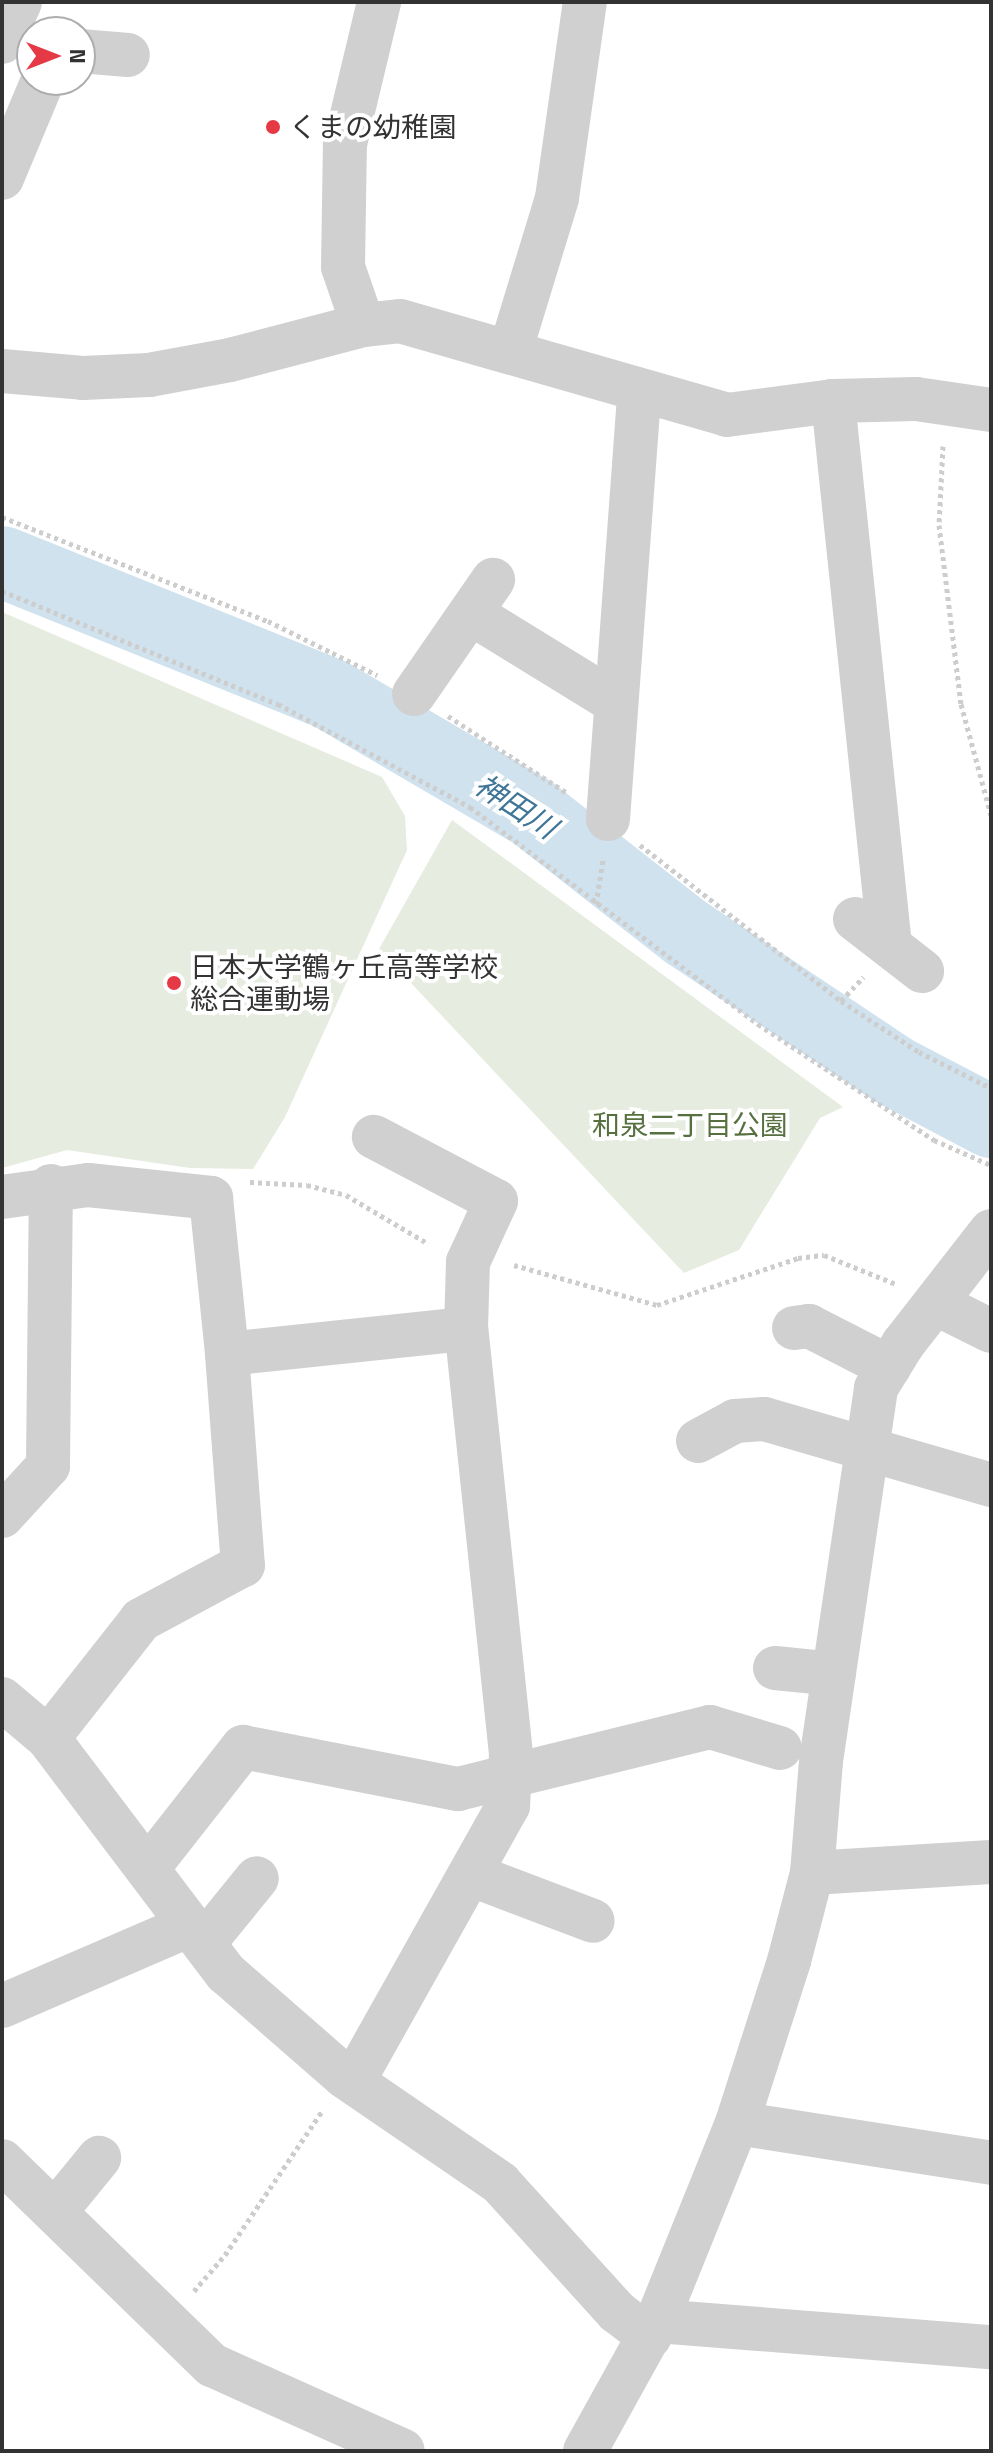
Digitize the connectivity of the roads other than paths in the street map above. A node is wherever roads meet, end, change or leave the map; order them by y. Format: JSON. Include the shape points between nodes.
{"nodes":[{"id":1,"x":379,"y":2,"type":"edge"},
{"id":2,"x":585,"y":2,"type":"edge"},
{"id":3,"x":96,"y":52,"type":"edge"},
{"id":4,"x":128,"y":55,"type":"dead end"},
{"id":5,"x":36,"y":96,"type":"edge"},
{"id":6,"x":2,"y":178,"type":"edge"},
{"id":7,"x":363,"y":325,"type":"junction"},
{"id":8,"x":510,"y":352,"type":"junction"},
{"id":9,"x":2,"y":371,"type":"edge"},
{"id":10,"x":639,"y":392,"type":"junction"},
{"id":11,"x":833,"y":401,"type":"junction"},
{"id":12,"x":991,"y":410,"type":"edge"},
{"id":13,"x":414,"y":694,"type":"road end"},
{"id":14,"x":615,"y":702,"type":"junction"},
{"id":15,"x":606,"y":835,"type":"road end"},
{"id":16,"x":855,"y":919,"type":"dead end"},
{"id":17,"x":374,"y":1137,"type":"dead end"},
{"id":18,"x":51,"y":1186,"type":"junction"},
{"id":19,"x":2,"y":1197,"type":"edge"},
{"id":20,"x":991,"y":1231,"type":"edge"},
{"id":21,"x":937,"y":1304,"type":"junction"},
{"id":22,"x":794,"y":1328,"type":"dead end"},
{"id":23,"x":466,"y":1329,"type":"junction"},
{"id":24,"x":991,"y":1331,"type":"edge"},
{"id":25,"x":227,"y":1354,"type":"junction"},
{"id":26,"x":889,"y":1367,"type":"junction"},
{"id":27,"x":698,"y":1441,"type":"dead end"},
{"id":28,"x":866,"y":1447,"type":"junction"},
{"id":29,"x":991,"y":1485,"type":"edge"},
{"id":30,"x":2,"y":1516,"type":"edge"},
{"id":31,"x":775,"y":1668,"type":"dead end"},
{"id":32,"x":834,"y":1674,"type":"junction"},
{"id":33,"x":2,"y":1699,"type":"edge"},
{"id":34,"x":48,"y":1738,"type":"junction"},
{"id":35,"x":780,"y":1748,"type":"dead end"},
{"id":36,"x":510,"y":1778,"type":"junction"},
{"id":37,"x":991,"y":1862,"type":"edge"},
{"id":38,"x":148,"y":1868,"type":"junction"},
{"id":39,"x":812,"y":1873,"type":"junction"},
{"id":40,"x":472,"y":1875,"type":"junction"},
{"id":41,"x":257,"y":1878,"type":"dead end"},
{"id":42,"x":593,"y":1921,"type":"dead end"},
{"id":43,"x":197,"y":1933,"type":"junction"},
{"id":44,"x":2,"y":2006,"type":"edge"},
{"id":45,"x":349,"y":2079,"type":"junction"},
{"id":46,"x":737,"y":2123,"type":"junction"},
{"id":47,"x":99,"y":2158,"type":"dead end"},
{"id":48,"x":2,"y":2161,"type":"edge"},
{"id":49,"x":991,"y":2163,"type":"edge"},
{"id":50,"x":55,"y":2212,"type":"junction"},
{"id":51,"x":654,"y":2329,"type":"junction"},
{"id":52,"x":991,"y":2347,"type":"edge"},
{"id":53,"x":403,"y":2451,"type":"edge"},
{"id":54,"x":585,"y":2451,"type":"edge"}],
"edges":[{"from":1,"to":7,"type":"street","via":[[345,144],[343,267]]},
{"from":2,"to":8,"type":"street","via":[[557,198]]},
{"from":3,"to":4,"type":"street"},
{"from":5,"to":6,"type":"street"},
{"from":7,"to":8,"type":"street","via":[[400,321]]},
{"from":7,"to":9,"type":"street","via":[[149,375],[83,378]]},
{"from":8,"to":10,"type":"street"},
{"from":10,"to":11,"type":"street","via":[[727,415]]},
{"from":10,"to":14,"type":"street"},
{"from":11,"to":12,"type":"street","via":[[946,403]]},
{"from":11,"to":16,"type":"street","via":[[906,959]]},
{"from":13,"to":14,"type":"street","via":[[483,597]]},
{"from":14,"to":15,"type":"street"},
{"from":17,"to":23,"type":"street","via":[[496,1201],[468,1262]]},
{"from":18,"to":19,"type":"street"},
{"from":18,"to":25,"type":"street","via":[[211,1198]]},
{"from":18,"to":30,"type":"street","via":[[48,1466]]},
{"from":20,"to":21,"type":"street"},
{"from":21,"to":24,"type":"street"},
{"from":21,"to":26,"type":"street"},
{"from":22,"to":26,"type":"street","via":[[809,1326]]},
{"from":23,"to":25,"type":"street"},
{"from":23,"to":36,"type":"street"},
{"from":25,"to":34,"type":"street","via":[[243,1565],[141,1620]]},
{"from":26,"to":28,"type":"street","via":[[876,1388]]},
{"from":27,"to":28,"type":"street","via":[[735,1421],[764,1419]]},
{"from":28,"to":29,"type":"street"},
{"from":28,"to":32,"type":"street"},
{"from":31,"to":32,"type":"street"},
{"from":32,"to":39,"type":"street"},
{"from":33,"to":34,"type":"street"},
{"from":34,"to":38,"type":"street"},
{"from":35,"to":36,"type":"street","via":[[710,1727]]},
{"from":36,"to":38,"type":"street","via":[[458,1789],[243,1747]]},
{"from":36,"to":40,"type":"street","via":[[508,1806]]},
{"from":37,"to":39,"type":"street"},
{"from":38,"to":43,"type":"street"},
{"from":39,"to":46,"type":"street"},
{"from":40,"to":42,"type":"street"},
{"from":40,"to":45,"type":"street"},
{"from":41,"to":43,"type":"street"},
{"from":43,"to":44,"type":"street"},
{"from":43,"to":45,"type":"street","via":[[226,1973]]},
{"from":45,"to":51,"type":"street","via":[[500,2183],[617,2312]]},
{"from":46,"to":49,"type":"street"},
{"from":46,"to":51,"type":"street"},
{"from":47,"to":50,"type":"street"},
{"from":48,"to":50,"type":"street"},
{"from":50,"to":53,"type":"street","via":[[212,2365]]},
{"from":51,"to":52,"type":"street"},
{"from":51,"to":54,"type":"street"}]}
